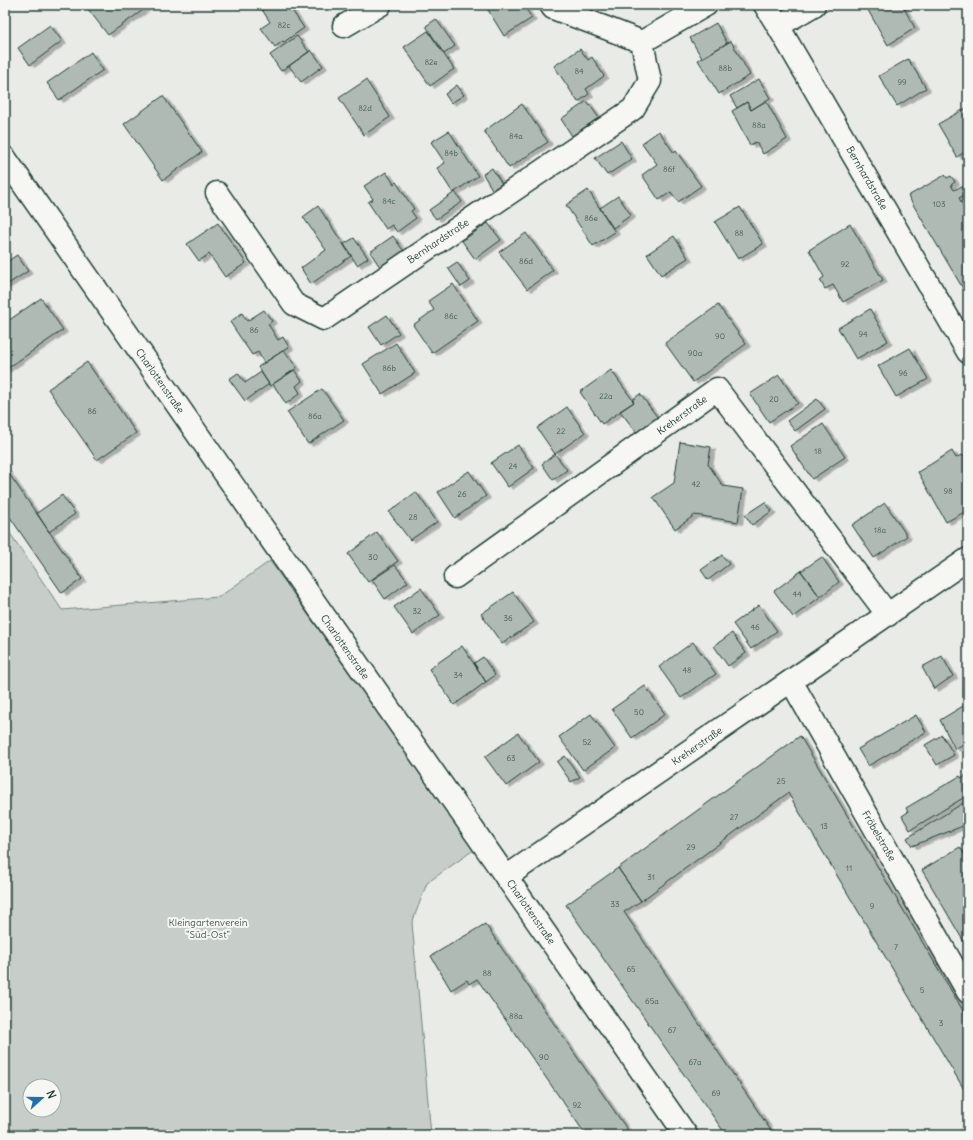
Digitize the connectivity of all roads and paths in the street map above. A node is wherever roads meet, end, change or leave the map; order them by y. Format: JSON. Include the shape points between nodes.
{"nodes":[{"id":1,"x":380,"y":5,"type":"edge"},
{"id":2,"x":551,"y":5,"type":"edge"},
{"id":3,"x":706,"y":5,"type":"edge"},
{"id":4,"x":765,"y":5,"type":"edge"},
{"id":5,"x":814,"y":5,"type":"edge"},
{"id":6,"x":344,"y":26,"type":"dead end"},
{"id":7,"x":778,"y":26,"type":"junction"},
{"id":8,"x":642,"y":42,"type":"junction"},
{"id":9,"x":5,"y":158,"type":"edge"},
{"id":10,"x":218,"y":193,"type":"dead end"},
{"id":11,"x":968,"y":352,"type":"edge"},
{"id":12,"x":968,"y":560,"type":"edge"},
{"id":13,"x":455,"y":577,"type":"dead end"},
{"id":14,"x":888,"y":615,"type":"junction"},
{"id":15,"x":791,"y":681,"type":"junction"},
{"id":16,"x":506,"y":878,"type":"junction"},
{"id":17,"x":968,"y":992,"type":"edge"},
{"id":18,"x":686,"y":1135,"type":"edge"}],
"edges":[{"from":1,"to":6,"type":"street"},
{"from":2,"to":8,"type":"street","via":[[553,8]]},
{"from":3,"to":8,"type":"street"},
{"from":4,"to":7,"type":"street","name":"Bernhardstraße"},
{"from":5,"to":7,"type":"street"},
{"from":7,"to":11,"type":"street","name":"Bernhardstraße"},
{"from":8,"to":10,"type":"street","name":"Bernhardstraße","via":[[650,81],[633,109],[324,319],[294,304]]},
{"from":9,"to":16,"type":"street","name":"Charlottenstraße"},
{"from":12,"to":14,"type":"street","name":"Kreherstraße"},
{"from":13,"to":14,"type":"street","name":"Kreherstraße","via":[[717,389]]},
{"from":14,"to":15,"type":"street","name":"Kreherstraße"},
{"from":15,"to":16,"type":"street","name":"Kreherstraße"},
{"from":15,"to":17,"type":"street","name":"Fröbelstraße"},
{"from":16,"to":18,"type":"street","name":"Charlottenstraße"}]}
